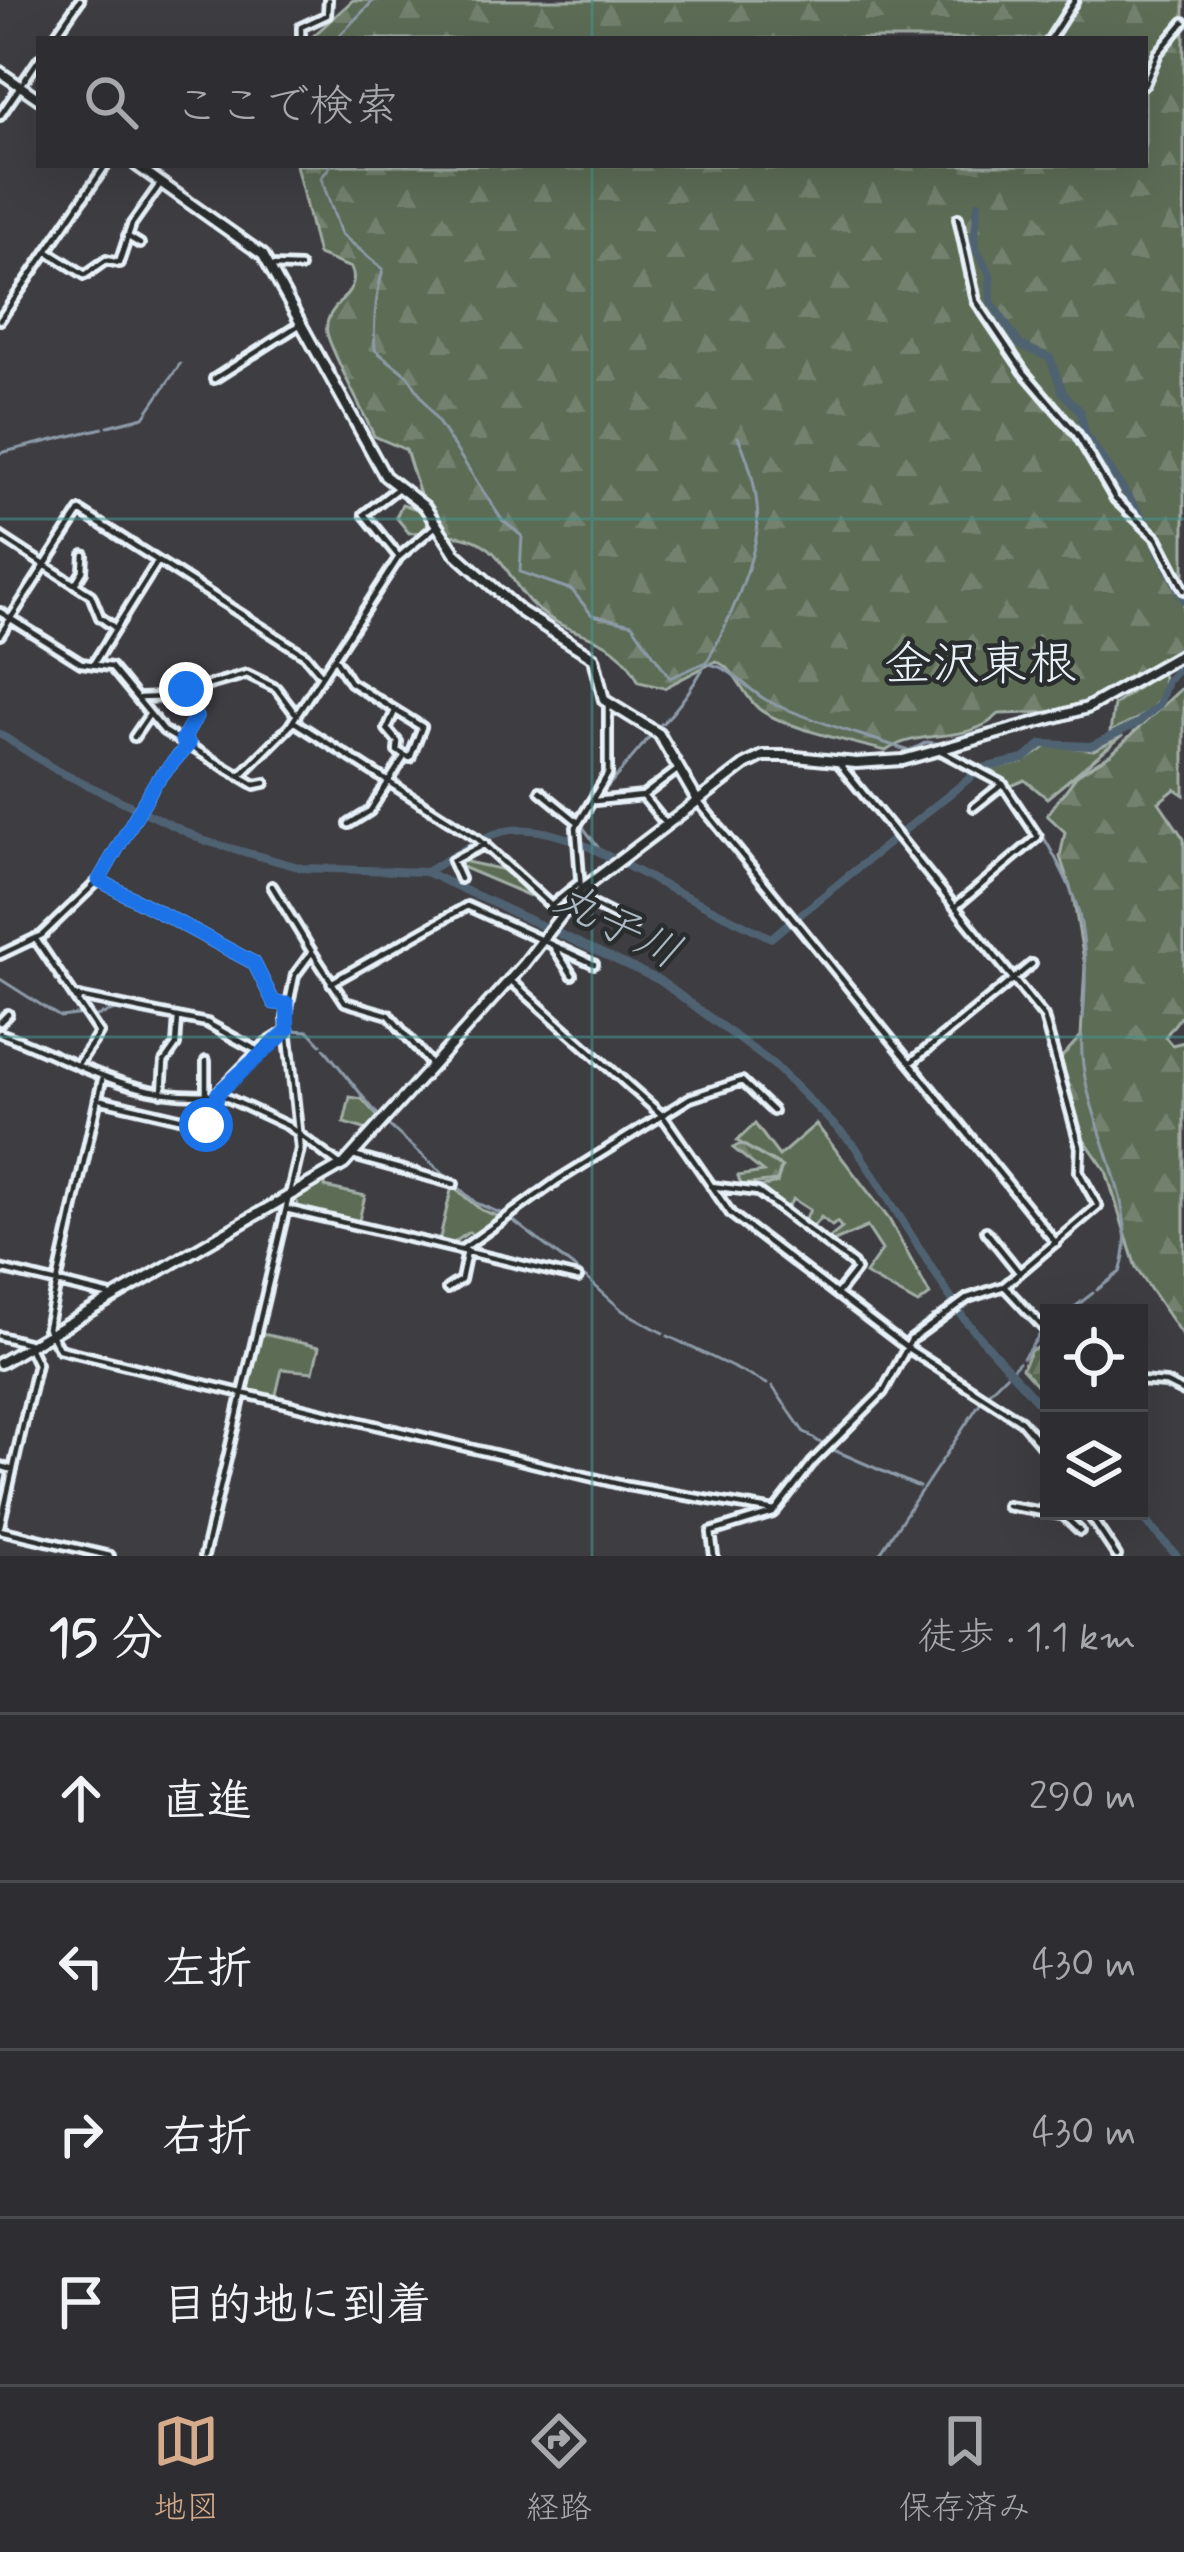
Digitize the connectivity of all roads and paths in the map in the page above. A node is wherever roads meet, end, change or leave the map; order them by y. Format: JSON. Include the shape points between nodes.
{"nodes":[{"id":1,"x":80,"y":0,"type":"edge"},
{"id":2,"x":328,"y":0,"type":"edge"},
{"id":3,"x":1075,"y":0,"type":"edge"},
{"id":4,"x":1184,"y":22,"type":"edge"},
{"id":5,"x":55,"y":36,"type":"edge"},
{"id":6,"x":301,"y":36,"type":"edge"},
{"id":7,"x":1052,"y":36,"type":"edge"},
{"id":8,"x":36,"y":64,"type":"edge"},
{"id":9,"x":0,"y":72,"type":"edge"},
{"id":10,"x":1148,"y":77,"type":"edge"},
{"id":11,"x":21,"y":86,"type":"junction"},
{"id":12,"x":36,"y":97,"type":"edge"},
{"id":13,"x":0,"y":116,"type":"edge"},
{"id":14,"x":104,"y":168,"type":"edge"},
{"id":15,"x":140,"y":168,"type":"edge"},
{"id":16,"x":161,"y":183,"type":"junction"},
{"id":17,"x":958,"y":218,"type":"dead end"},
{"id":18,"x":127,"y":236,"type":"junction"},
{"id":19,"x":140,"y":244,"type":"dead end"},
{"id":20,"x":47,"y":251,"type":"junction"},
{"id":21,"x":271,"y":266,"type":"junction"},
{"id":22,"x":300,"y":267,"type":"dead end"},
{"id":23,"x":0,"y":320,"type":"edge"},
{"id":24,"x":299,"y":325,"type":"junction"},
{"id":25,"x":214,"y":379,"type":"dead end"},
{"id":26,"x":398,"y":488,"type":"junction"},
{"id":27,"x":354,"y":505,"type":"dead end"},
{"id":28,"x":364,"y":514,"type":"junction"},
{"id":29,"x":436,"y":525,"type":"junction"},
{"id":30,"x":0,"y":536,"type":"edge"},
{"id":31,"x":84,"y":555,"type":"dead end"},
{"id":32,"x":399,"y":557,"type":"junction"},
{"id":33,"x":158,"y":561,"type":"junction"},
{"id":34,"x":45,"y":565,"type":"junction"},
{"id":35,"x":74,"y":584,"type":"junction"},
{"id":36,"x":1184,"y":590,"type":"edge"},
{"id":37,"x":0,"y":612,"type":"edge"},
{"id":38,"x":10,"y":619,"type":"junction"},
{"id":39,"x":116,"y":628,"type":"junction"},
{"id":40,"x":0,"y":635,"type":"edge"},
{"id":41,"x":1184,"y":653,"type":"edge"},
{"id":42,"x":336,"y":659,"type":"junction"},
{"id":43,"x":93,"y":665,"type":"junction"},
{"id":44,"x":320,"y":674,"type":"junction"},
{"id":45,"x":180,"y":691,"type":"junction"},
{"id":46,"x":140,"y":698,"type":"junction"},
{"id":47,"x":608,"y":705,"type":"junction"},
{"id":48,"x":395,"y":711,"type":"junction"},
{"id":49,"x":149,"y":715,"type":"junction"},
{"id":50,"x":294,"y":718,"type":"junction"},
{"id":51,"x":134,"y":737,"type":"dead end"},
{"id":52,"x":185,"y":742,"type":"junction"},
{"id":53,"x":940,"y":751,"type":"junction"},
{"id":54,"x":404,"y":758,"type":"junction"},
{"id":55,"x":837,"y":761,"type":"junction"},
{"id":56,"x":676,"y":771,"type":"junction"},
{"id":57,"x":241,"y":775,"type":"junction"},
{"id":58,"x":388,"y":782,"type":"junction"},
{"id":59,"x":265,"y":783,"type":"dead end"},
{"id":60,"x":1003,"y":784,"type":"junction"},
{"id":61,"x":540,"y":790,"type":"dead end"},
{"id":62,"x":643,"y":796,"type":"junction"},
{"id":63,"x":697,"y":800,"type":"junction"},
{"id":64,"x":595,"y":801,"type":"junction"},
{"id":65,"x":974,"y":807,"type":"dead end"},
{"id":66,"x":578,"y":822,"type":"junction"},
{"id":67,"x":666,"y":823,"type":"junction"},
{"id":68,"x":349,"y":824,"type":"dead end"},
{"id":69,"x":485,"y":844,"type":"junction"},
{"id":70,"x":460,"y":878,"type":"dead end"},
{"id":71,"x":99,"y":880,"type":"junction"},
{"id":72,"x":272,"y":886,"type":"dead end"},
{"id":73,"x":578,"y":890,"type":"junction"},
{"id":74,"x":551,"y":906,"type":"junction"},
{"id":75,"x":955,"y":907,"type":"junction"},
{"id":76,"x":560,"y":916,"type":"junction"},
{"id":77,"x":633,"y":925,"type":"dead end"},
{"id":78,"x":35,"y":938,"type":"junction"},
{"id":79,"x":541,"y":944,"type":"junction"},
{"id":80,"x":554,"y":947,"type":"junction"},
{"id":81,"x":312,"y":952,"type":"junction"},
{"id":82,"x":0,"y":955,"type":"edge"},
{"id":83,"x":594,"y":964,"type":"dead end"},
{"id":84,"x":1032,"y":964,"type":"dead end"},
{"id":85,"x":572,"y":975,"type":"dead end"},
{"id":86,"x":1014,"y":978,"type":"junction"},
{"id":87,"x":509,"y":979,"type":"junction"},
{"id":88,"x":331,"y":983,"type":"junction"},
{"id":89,"x":74,"y":996,"type":"junction"},
{"id":90,"x":287,"y":1004,"type":"junction"},
{"id":91,"x":8,"y":1014,"type":"dead end"},
{"id":92,"x":178,"y":1017,"type":"junction"},
{"id":93,"x":0,"y":1022,"type":"edge"},
{"id":94,"x":288,"y":1030,"type":"junction"},
{"id":95,"x":0,"y":1033,"type":"edge"},
{"id":96,"x":259,"y":1051,"type":"junction"},
{"id":97,"x":206,"y":1061,"type":"dead end"},
{"id":98,"x":910,"y":1063,"type":"junction"},
{"id":99,"x":78,"y":1064,"type":"junction"},
{"id":100,"x":432,"y":1066,"type":"junction"},
{"id":101,"x":102,"y":1079,"type":"junction"},
{"id":102,"x":218,"y":1093,"type":"junction"},
{"id":103,"x":162,"y":1094,"type":"junction"},
{"id":104,"x":206,"y":1095,"type":"junction"},
{"id":105,"x":100,"y":1100,"type":"junction"},
{"id":106,"x":773,"y":1111,"type":"dead end"},
{"id":107,"x":663,"y":1116,"type":"junction"},
{"id":108,"x":297,"y":1132,"type":"junction"},
{"id":109,"x":352,"y":1156,"type":"junction"},
{"id":110,"x":341,"y":1166,"type":"junction"},
{"id":111,"x":454,"y":1184,"type":"dead end"},
{"id":112,"x":711,"y":1186,"type":"junction"},
{"id":113,"x":289,"y":1197,"type":"junction"},
{"id":114,"x":286,"y":1209,"type":"junction"},
{"id":115,"x":986,"y":1232,"type":"dead end"},
{"id":116,"x":1056,"y":1243,"type":"junction"},
{"id":117,"x":464,"y":1250,"type":"junction"},
{"id":118,"x":0,"y":1269,"type":"edge"},
{"id":119,"x":1019,"y":1272,"type":"junction"},
{"id":120,"x":578,"y":1278,"type":"dead end"},
{"id":121,"x":58,"y":1283,"type":"junction"},
{"id":122,"x":1004,"y":1286,"type":"junction"},
{"id":123,"x":447,"y":1289,"type":"dead end"},
{"id":124,"x":836,"y":1294,"type":"junction"},
{"id":125,"x":117,"y":1298,"type":"junction"},
{"id":126,"x":1040,"y":1324,"type":"edge"},
{"id":127,"x":0,"y":1336,"type":"edge"},
{"id":128,"x":50,"y":1338,"type":"junction"},
{"id":129,"x":906,"y":1346,"type":"junction"},
{"id":130,"x":32,"y":1348,"type":"junction"},
{"id":131,"x":0,"y":1363,"type":"edge"},
{"id":132,"x":1148,"y":1381,"type":"edge"},
{"id":133,"x":1184,"y":1392,"type":"edge"},
{"id":134,"x":242,"y":1394,"type":"junction"},
{"id":135,"x":1040,"y":1443,"type":"edge"},
{"id":136,"x":0,"y":1466,"type":"edge"},
{"id":137,"x":13,"y":1470,"type":"junction"},
{"id":138,"x":1007,"y":1506,"type":"dead end"},
{"id":139,"x":1040,"y":1510,"type":"edge"},
{"id":140,"x":775,"y":1511,"type":"junction"},
{"id":141,"x":1069,"y":1520,"type":"edge"},
{"id":142,"x":1093,"y":1520,"type":"edge"},
{"id":143,"x":0,"y":1528,"type":"edge"},
{"id":144,"x":1080,"y":1531,"type":"dead end"},
{"id":145,"x":110,"y":1556,"type":"edge"},
{"id":146,"x":204,"y":1556,"type":"edge"},
{"id":147,"x":714,"y":1556,"type":"edge"},
{"id":148,"x":1117,"y":1556,"type":"edge"}],
"edges":[{"from":1,"to":5,"type":"street"},
{"from":2,"to":6,"type":"street","via":[[327,15],[301,27]]},
{"from":3,"to":7,"type":"street"},
{"from":4,"to":10,"type":"street"},
{"from":8,"to":11,"type":"street"},
{"from":9,"to":11,"type":"street"},
{"from":11,"to":12,"type":"street"},
{"from":11,"to":13,"type":"street"},
{"from":14,"to":20,"type":"street"},
{"from":15,"to":16,"type":"street"},
{"from":16,"to":18,"type":"street"},
{"from":16,"to":21,"type":"street"},
{"from":17,"to":36,"type":"street","via":[[976,301],[1077,434],[1115,499],[1157,538]]},
{"from":18,"to":19,"type":"street"},
{"from":18,"to":20,"type":"street","via":[[118,263],[106,260],[85,275]]},
{"from":20,"to":23,"type":"street"},
{"from":21,"to":22,"type":"street"},
{"from":21,"to":24,"type":"street"},
{"from":24,"to":25,"type":"street"},
{"from":24,"to":26,"type":"street"},
{"from":26,"to":28,"type":"street"},
{"from":26,"to":29,"type":"street"},
{"from":27,"to":28,"type":"street"},
{"from":28,"to":32,"type":"street"},
{"from":29,"to":32,"type":"street"},
{"from":29,"to":47,"type":"street","via":[[454,554],[520,611],[594,658]]},
{"from":30,"to":34,"type":"street"},
{"from":31,"to":35,"type":"street"},
{"from":32,"to":42,"type":"street"},
{"from":33,"to":34,"type":"street","via":[[80,511]]},
{"from":33,"to":39,"type":"street"},
{"from":33,"to":44,"type":"street","via":[[305,655]]},
{"from":34,"to":35,"type":"street"},
{"from":34,"to":38,"type":"street"},
{"from":35,"to":39,"type":"street"},
{"from":37,"to":38,"type":"street"},
{"from":38,"to":40,"type":"street"},
{"from":38,"to":43,"type":"street"},
{"from":39,"to":43,"type":"street"},
{"from":41,"to":53,"type":"street","via":[[1087,708]]},
{"from":42,"to":44,"type":"street"},
{"from":42,"to":48,"type":"street","via":[[350,682]]},
{"from":43,"to":46,"type":"street","via":[[111,667]]},
{"from":44,"to":50,"type":"street"},
{"from":45,"to":46,"type":"street"},
{"from":45,"to":50,"type":"street","via":[[247,674],[276,688]]},
{"from":45,"to":52,"type":"street","via":[[196,717]]},
{"from":46,"to":49,"type":"street"},
{"from":47,"to":56,"type":"street","via":[[653,728]]},
{"from":47,"to":64,"type":"street","via":[[611,757]]},
{"from":48,"to":54,"type":"street","via":[[387,729]]},
{"from":48,"to":54,"type":"street","via":[[422,727]]},
{"from":49,"to":51,"type":"street"},
{"from":49,"to":52,"type":"street"},
{"from":50,"to":57,"type":"street"},
{"from":50,"to":58,"type":"street"},
{"from":52,"to":57,"type":"street"},
{"from":52,"to":71,"type":"street"},
{"from":53,"to":55,"type":"street","via":[[880,764]]},
{"from":53,"to":60,"type":"street"},
{"from":54,"to":58,"type":"street"},
{"from":55,"to":63,"type":"street","via":[[763,756]]},
{"from":55,"to":75,"type":"street"},
{"from":56,"to":62,"type":"street"},
{"from":56,"to":63,"type":"street"},
{"from":57,"to":59,"type":"street"},
{"from":58,"to":68,"type":"street","via":[[370,811]]},
{"from":58,"to":69,"type":"street"},
{"from":60,"to":65,"type":"street"},
{"from":60,"to":75,"type":"street","via":[[1038,838]]},
{"from":61,"to":66,"type":"street"},
{"from":62,"to":64,"type":"street"},
{"from":62,"to":67,"type":"street"},
{"from":63,"to":67,"type":"street"},
{"from":63,"to":98,"type":"street"},
{"from":64,"to":66,"type":"street"},
{"from":66,"to":73,"type":"street"},
{"from":67,"to":73,"type":"street"},
{"from":69,"to":70,"type":"street","via":[[452,861]]},
{"from":69,"to":74,"type":"street"},
{"from":71,"to":78,"type":"street"},
{"from":71,"to":90,"type":"street","via":[[254,963],[274,1003]]},
{"from":72,"to":81,"type":"street"},
{"from":73,"to":74,"type":"street"},
{"from":73,"to":76,"type":"street"},
{"from":73,"to":77,"type":"street"},
{"from":74,"to":76,"type":"street"},
{"from":75,"to":86,"type":"street"},
{"from":76,"to":79,"type":"street"},
{"from":78,"to":82,"type":"street"},
{"from":78,"to":89,"type":"street"},
{"from":79,"to":80,"type":"street"},
{"from":79,"to":87,"type":"street"},
{"from":79,"to":88,"type":"street","via":[[463,906]]},
{"from":80,"to":83,"type":"street"},
{"from":80,"to":85,"type":"street"},
{"from":81,"to":88,"type":"street"},
{"from":81,"to":90,"type":"street"},
{"from":84,"to":86,"type":"street"},
{"from":86,"to":98,"type":"street"},
{"from":86,"to":116,"type":"street","via":[[1049,1028],[1080,1147],[1079,1172],[1098,1202]]},
{"from":87,"to":100,"type":"street"},
{"from":87,"to":107,"type":"street"},
{"from":88,"to":100,"type":"street","via":[[351,1006],[389,1015]]},
{"from":89,"to":92,"type":"street"},
{"from":89,"to":99,"type":"street","via":[[99,1033]]},
{"from":90,"to":94,"type":"street"},
{"from":91,"to":93,"type":"street"},
{"from":92,"to":96,"type":"street"},
{"from":92,"to":103,"type":"street"},
{"from":94,"to":96,"type":"street"},
{"from":94,"to":108,"type":"street"},
{"from":95,"to":99,"type":"street"},
{"from":96,"to":102,"type":"street"},
{"from":97,"to":104,"type":"street"},
{"from":98,"to":116,"type":"street"},
{"from":99,"to":101,"type":"street"},
{"from":100,"to":109,"type":"street"},
{"from":101,"to":103,"type":"street"},
{"from":101,"to":105,"type":"street"},
{"from":102,"to":104,"type":"street"},
{"from":102,"to":105,"type":"street","via":[[209,1125]]},
{"from":102,"to":108,"type":"street"},
{"from":103,"to":104,"type":"street"},
{"from":105,"to":121,"type":"street"},
{"from":106,"to":107,"type":"street","via":[[742,1081]]},
{"from":107,"to":112,"type":"street"},
{"from":107,"to":117,"type":"street"},
{"from":108,"to":110,"type":"street"},
{"from":108,"to":113,"type":"street"},
{"from":109,"to":110,"type":"street"},
{"from":109,"to":111,"type":"street"},
{"from":110,"to":113,"type":"street"},
{"from":112,"to":124,"type":"street","via":[[731,1214]]},
{"from":112,"to":124,"type":"street","via":[[758,1192],[854,1264]]},
{"from":113,"to":114,"type":"street"},
{"from":113,"to":125,"type":"street"},
{"from":114,"to":117,"type":"street"},
{"from":114,"to":134,"type":"street"},
{"from":115,"to":119,"type":"street"},
{"from":116,"to":119,"type":"street"},
{"from":117,"to":120,"type":"street"},
{"from":117,"to":123,"type":"street","via":[[461,1280]]},
{"from":118,"to":121,"type":"street"},
{"from":119,"to":122,"type":"street"},
{"from":121,"to":125,"type":"street"},
{"from":121,"to":128,"type":"street"},
{"from":122,"to":126,"type":"street"},
{"from":122,"to":129,"type":"street","via":[[968,1298]]},
{"from":124,"to":129,"type":"street"},
{"from":125,"to":128,"type":"street"},
{"from":127,"to":130,"type":"street"},
{"from":128,"to":130,"type":"street"},
{"from":128,"to":134,"type":"street","via":[[62,1351]]},
{"from":129,"to":135,"type":"street","via":[[1021,1421]]},
{"from":129,"to":140,"type":"street","via":[[883,1391]]},
{"from":130,"to":131,"type":"street"},
{"from":130,"to":137,"type":"street","via":[[37,1364]]},
{"from":132,"to":133,"type":"street"},
{"from":134,"to":140,"type":"street","via":[[627,1486]]},
{"from":134,"to":146,"type":"street"},
{"from":136,"to":137,"type":"street"},
{"from":137,"to":143,"type":"street"},
{"from":138,"to":139,"type":"street"},
{"from":140,"to":147,"type":"street","via":[[711,1532]]},
{"from":141,"to":144,"type":"street"},
{"from":142,"to":148,"type":"street"},
{"from":143,"to":145,"type":"street"}]}
